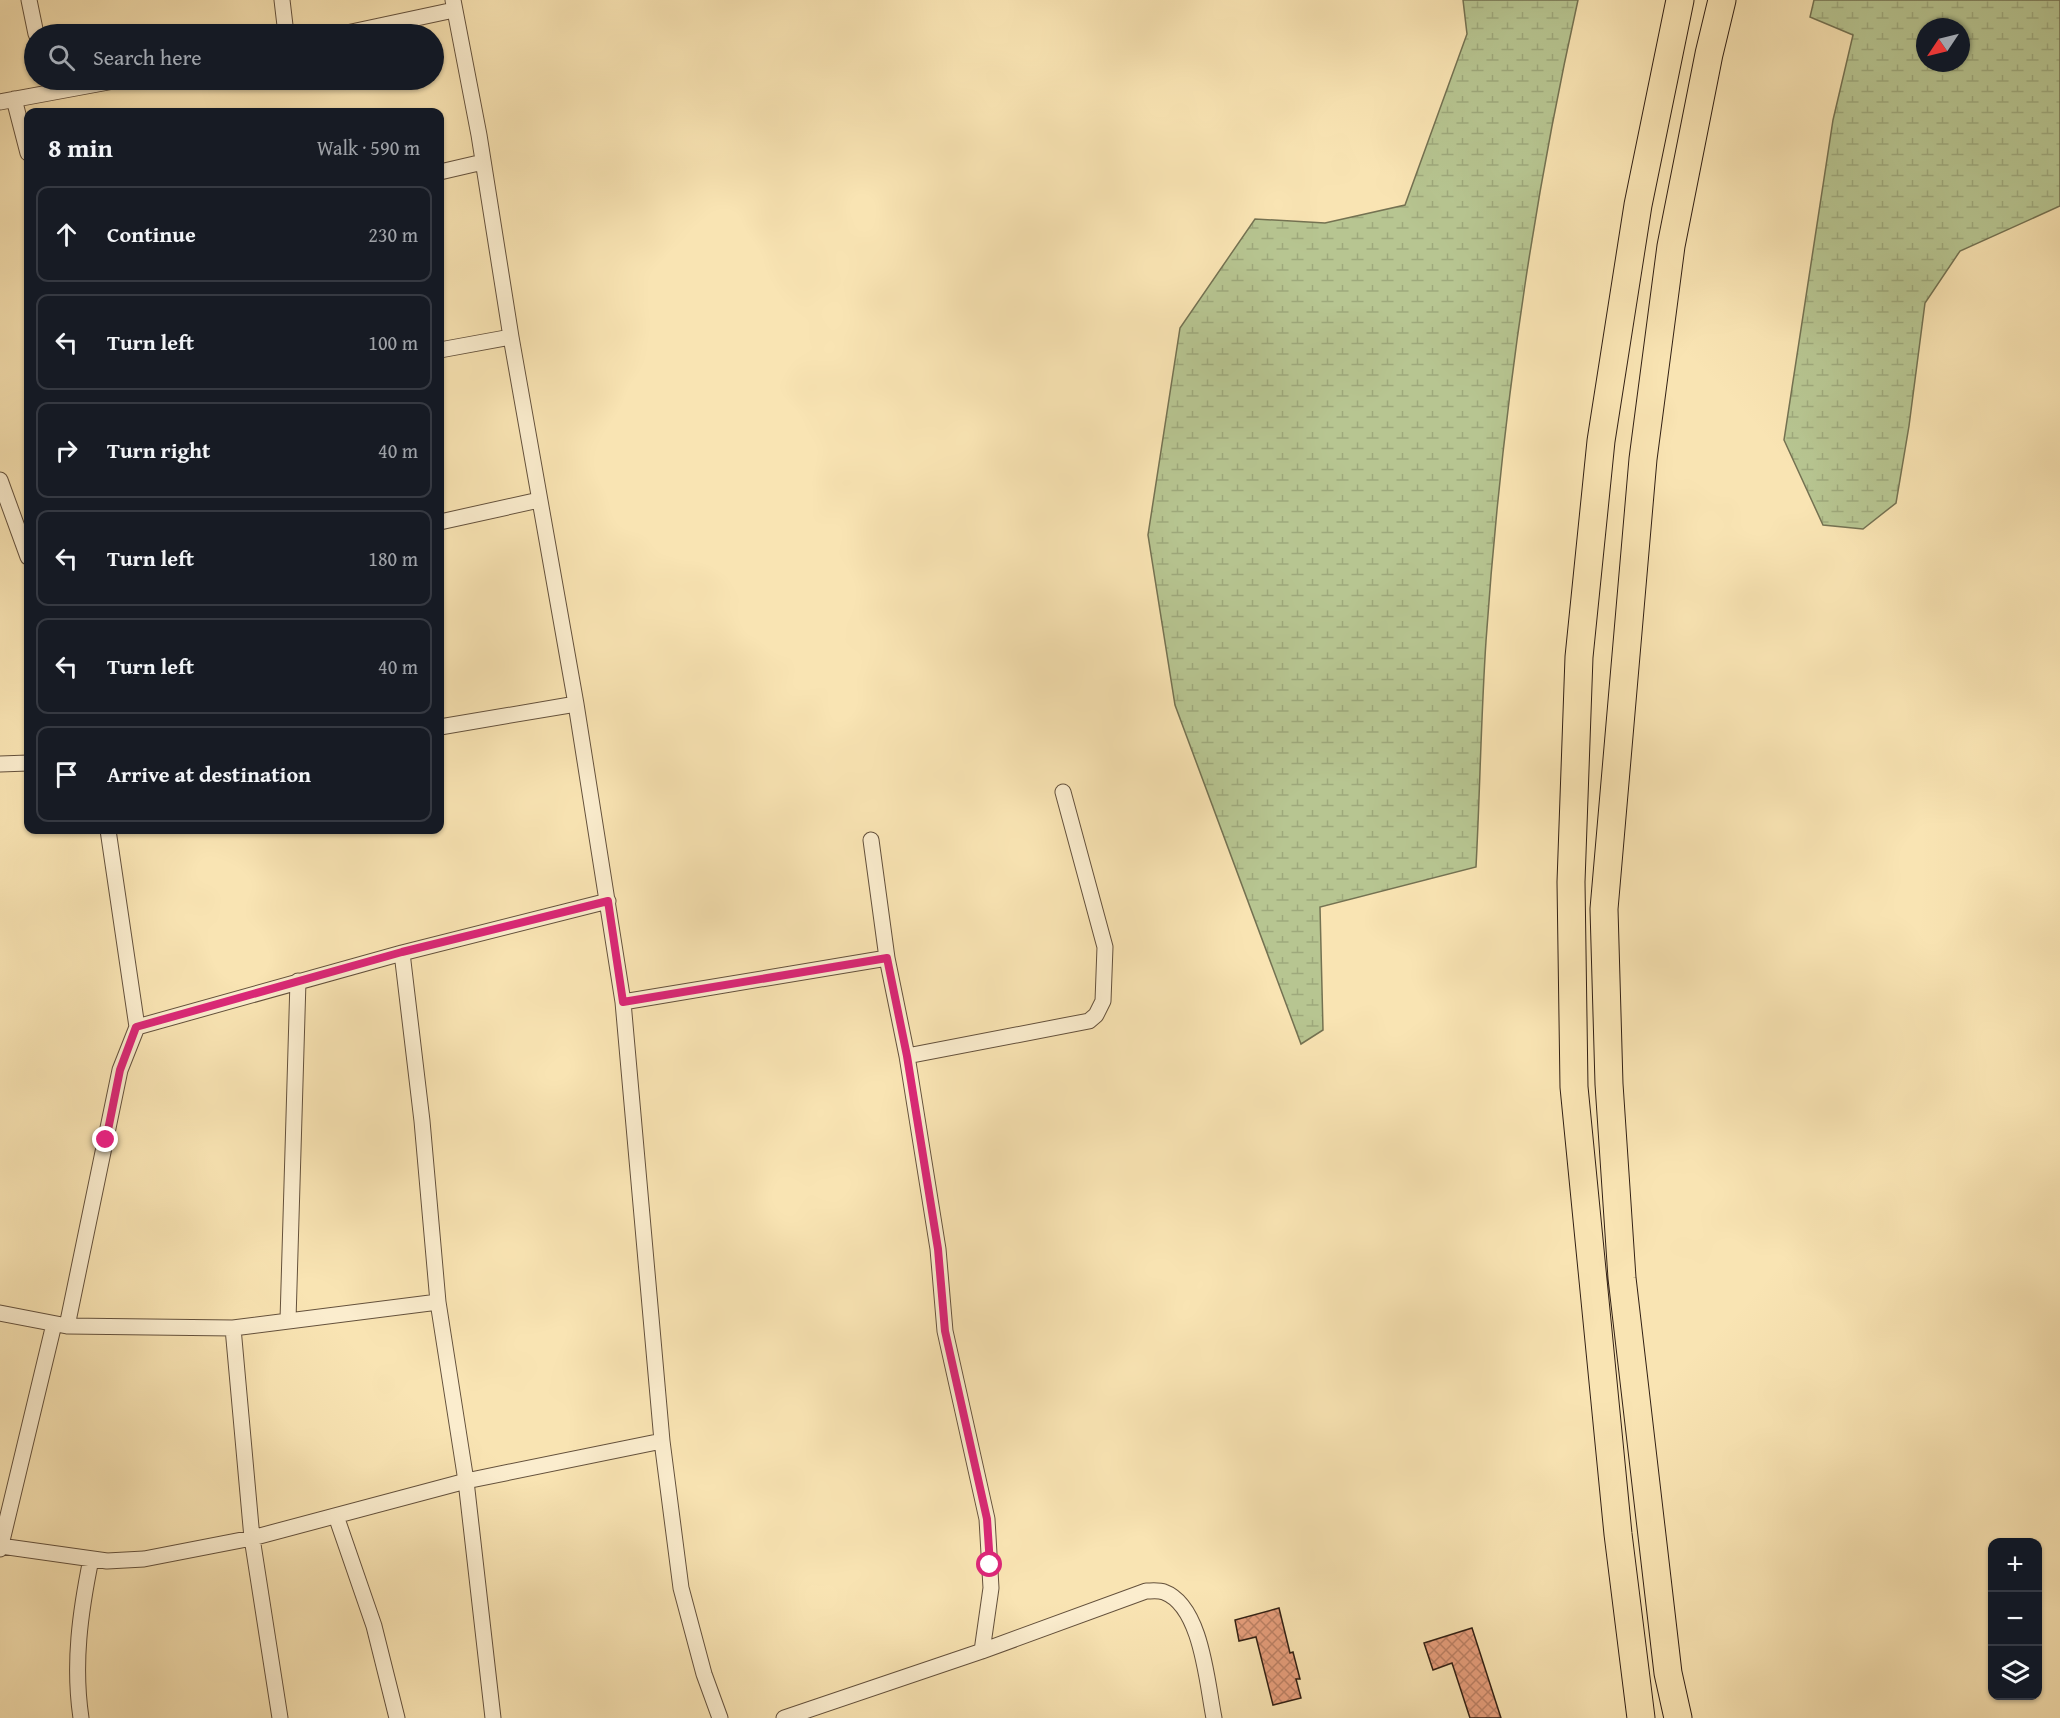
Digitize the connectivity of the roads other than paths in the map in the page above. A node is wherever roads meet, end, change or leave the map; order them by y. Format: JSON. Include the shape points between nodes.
{"nodes":[{"id":1,"x":29,"y":0,"type":"edge"},
{"id":2,"x":282,"y":0,"type":"edge"},
{"id":3,"x":1680,"y":0,"type":"edge"},
{"id":4,"x":1722,"y":0,"type":"edge"},
{"id":5,"x":453,"y":5,"type":"edge"},
{"id":6,"x":34,"y":24,"type":"edge"},
{"id":7,"x":285,"y":24,"type":"edge"},
{"id":8,"x":380,"y":24,"type":"edge"},
{"id":9,"x":36,"y":90,"type":"edge"},
{"id":10,"x":7,"y":100,"type":"edge"},
{"id":11,"x":24,"y":143,"type":"edge"},
{"id":12,"x":483,"y":162,"type":"junction"},
{"id":13,"x":444,"y":171,"type":"edge"},
{"id":14,"x":511,"y":337,"type":"junction"},
{"id":15,"x":444,"y":349,"type":"edge"},
{"id":16,"x":0,"y":480,"type":"edge"},
{"id":17,"x":539,"y":500,"type":"junction"},
{"id":18,"x":444,"y":521,"type":"edge"},
{"id":19,"x":24,"y":546,"type":"edge"},
{"id":20,"x":576,"y":704,"type":"junction"},
{"id":21,"x":444,"y":726,"type":"edge"},
{"id":22,"x":24,"y":763,"type":"edge"},
{"id":23,"x":0,"y":764,"type":"edge"},
{"id":24,"x":1063,"y":792,"type":"dead end"},
{"id":25,"x":109,"y":834,"type":"edge"},
{"id":26,"x":871,"y":840,"type":"dead end"},
{"id":27,"x":608,"y":901,"type":"junction"},
{"id":28,"x":402,"y":952,"type":"junction"},
{"id":29,"x":887,"y":958,"type":"junction"},
{"id":30,"x":298,"y":981,"type":"junction"},
{"id":31,"x":623,"y":1002,"type":"junction"},
{"id":32,"x":136,"y":1027,"type":"junction"},
{"id":33,"x":907,"y":1056,"type":"junction"},
{"id":34,"x":438,"y":1302,"type":"junction"},
{"id":35,"x":0,"y":1313,"type":"edge"},
{"id":36,"x":288,"y":1320,"type":"junction"},
{"id":37,"x":61,"y":1325,"type":"junction"},
{"id":38,"x":233,"y":1328,"type":"junction"},
{"id":39,"x":662,"y":1441,"type":"junction"},
{"id":40,"x":466,"y":1480,"type":"junction"},
{"id":41,"x":336,"y":1516,"type":"junction"},
{"id":42,"x":252,"y":1538,"type":"junction"},
{"id":43,"x":0,"y":1547,"type":"edge"},
{"id":44,"x":91,"y":1559,"type":"junction"},
{"id":45,"x":982,"y":1651,"type":"junction"},
{"id":46,"x":81,"y":1718,"type":"edge"},
{"id":47,"x":280,"y":1718,"type":"edge"},
{"id":48,"x":397,"y":1718,"type":"edge"},
{"id":49,"x":493,"y":1718,"type":"edge"},
{"id":50,"x":720,"y":1718,"type":"edge"},
{"id":51,"x":784,"y":1718,"type":"edge"},
{"id":52,"x":1214,"y":1718,"type":"edge"},
{"id":53,"x":1641,"y":1718,"type":"edge"},
{"id":54,"x":1678,"y":1718,"type":"edge"}],
"edges":[{"from":1,"to":6,"type":"street"},
{"from":2,"to":7,"type":"street"},
{"from":3,"to":53,"type":"highway","via":[[1638,205],[1601,441],[1579,657],[1571,882],[1575,1098],[1618,1534]]},
{"from":4,"to":54,"type":"highway","via":[[1671,246],[1644,447],[1604,909],[1609,1084],[1622,1278],[1668,1673]]},
{"from":5,"to":8,"type":"street"},
{"from":5,"to":12,"type":"street"},
{"from":9,"to":10,"type":"street"},
{"from":10,"to":11,"type":"street"},
{"from":12,"to":13,"type":"street"},
{"from":12,"to":14,"type":"street"},
{"from":14,"to":15,"type":"street"},
{"from":14,"to":17,"type":"street"},
{"from":16,"to":19,"type":"street"},
{"from":17,"to":18,"type":"street"},
{"from":17,"to":20,"type":"street"},
{"from":20,"to":21,"type":"street"},
{"from":20,"to":27,"type":"street"},
{"from":22,"to":23,"type":"street"},
{"from":24,"to":33,"type":"street","via":[[1106,947],[1103,1001],[1096,1015],[1089,1021]]},
{"from":25,"to":32,"type":"street"},
{"from":26,"to":29,"type":"street"},
{"from":27,"to":28,"type":"street"},
{"from":27,"to":31,"type":"street"},
{"from":28,"to":30,"type":"street"},
{"from":28,"to":34,"type":"street"},
{"from":29,"to":31,"type":"street"},
{"from":29,"to":33,"type":"street"},
{"from":30,"to":32,"type":"street"},
{"from":30,"to":36,"type":"street"},
{"from":31,"to":39,"type":"street"},
{"from":32,"to":37,"type":"street","via":[[120,1070]]},
{"from":33,"to":45,"type":"street","via":[[938,1249],[945,1331],[987,1519],[991,1588]]},
{"from":34,"to":36,"type":"street"},
{"from":34,"to":40,"type":"street"},
{"from":35,"to":37,"type":"street"},
{"from":36,"to":38,"type":"street"},
{"from":37,"to":38,"type":"street"},
{"from":37,"to":43,"type":"street"},
{"from":38,"to":42,"type":"street"},
{"from":39,"to":40,"type":"street"},
{"from":39,"to":50,"type":"street","via":[[681,1588]]},
{"from":40,"to":41,"type":"street"},
{"from":40,"to":49,"type":"street"},
{"from":41,"to":42,"type":"street"},
{"from":41,"to":48,"type":"street","via":[[374,1626]]},
{"from":42,"to":44,"type":"street","via":[[144,1559]]},
{"from":42,"to":47,"type":"street"},
{"from":43,"to":44,"type":"street"},
{"from":44,"to":46,"type":"street","via":[[79,1617],[77,1687]]},
{"from":45,"to":51,"type":"street"},
{"from":45,"to":52,"type":"street","via":[[1146,1591],[1164,1592],[1182,1605],[1195,1625]]}]}
